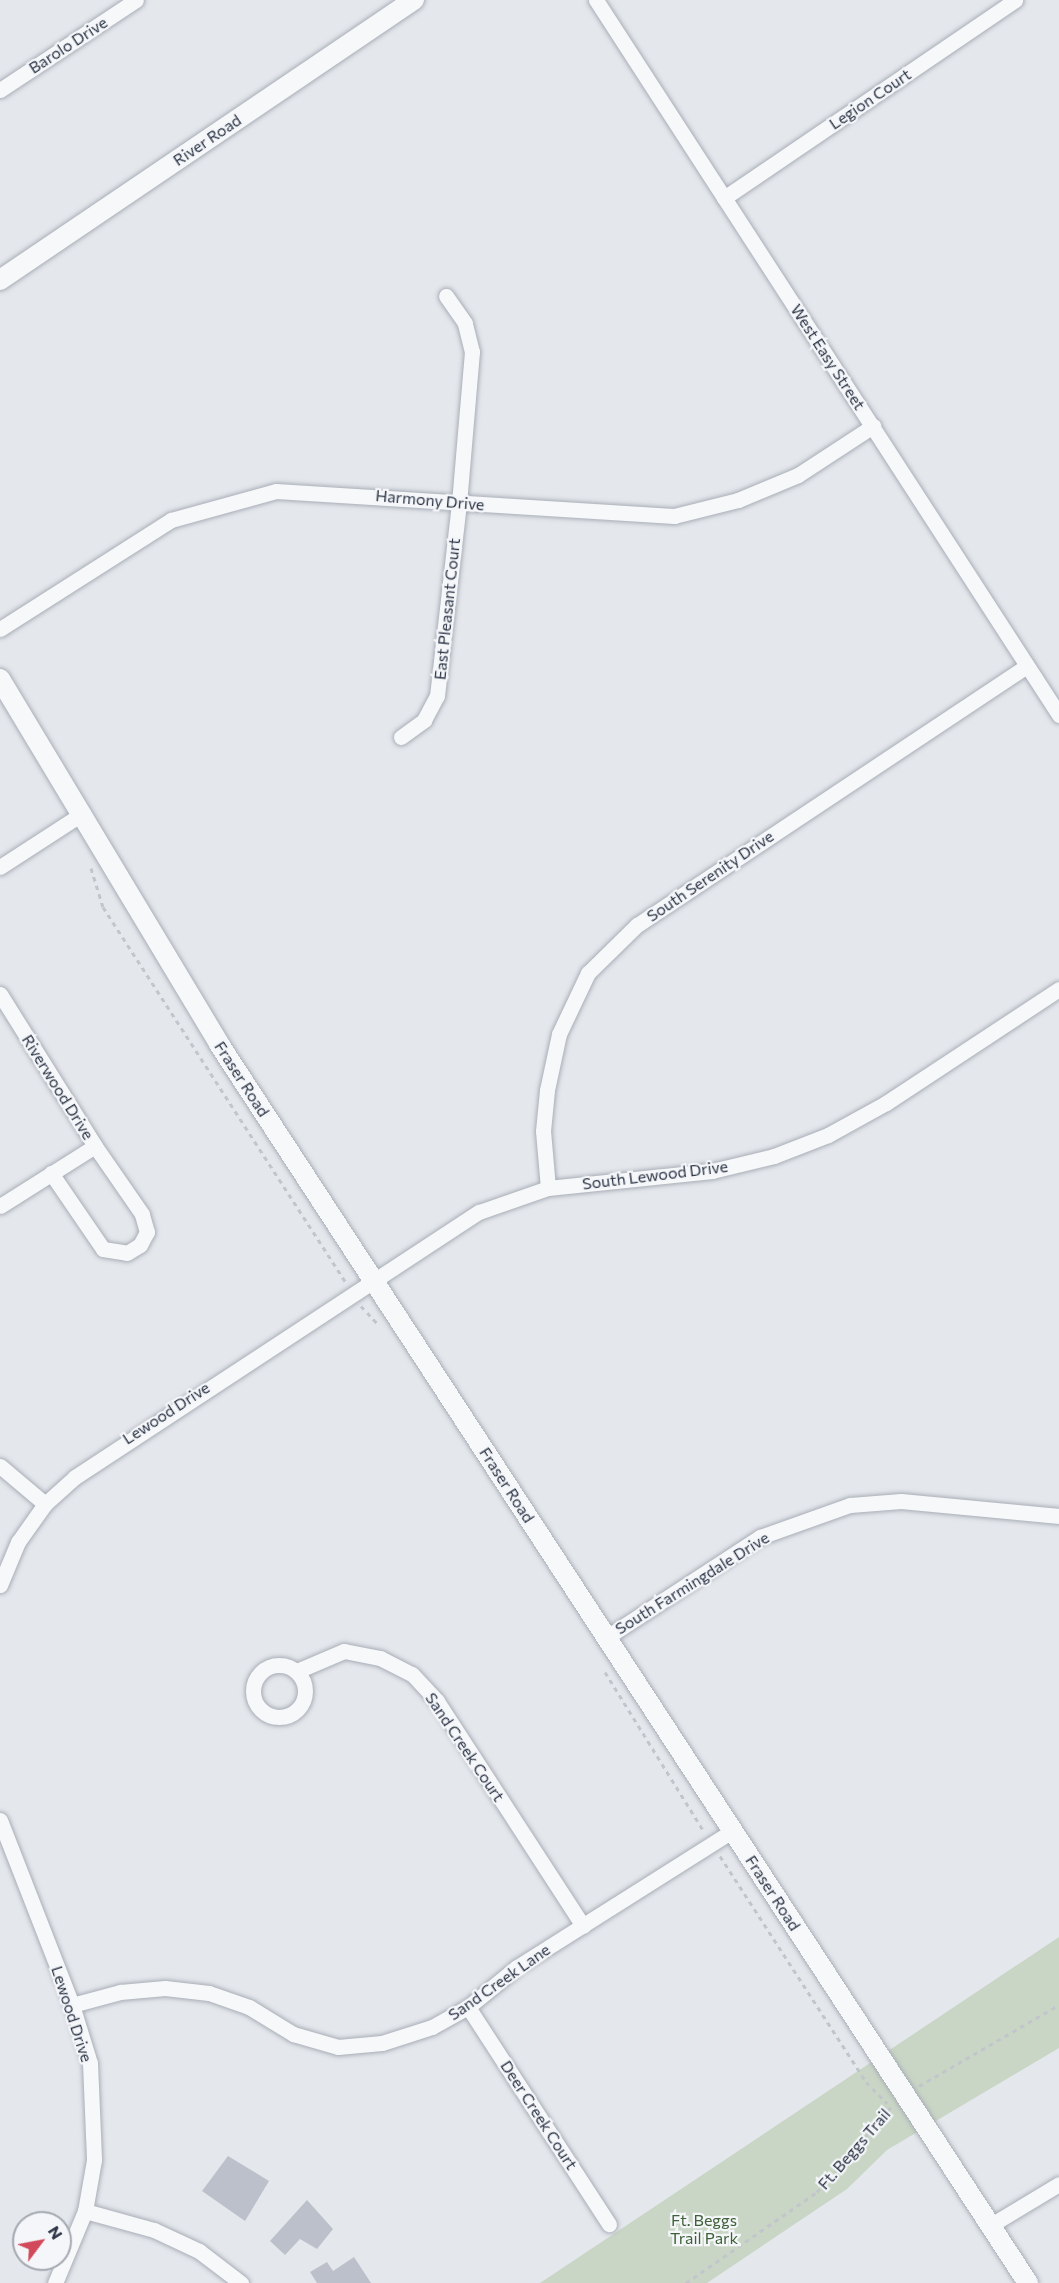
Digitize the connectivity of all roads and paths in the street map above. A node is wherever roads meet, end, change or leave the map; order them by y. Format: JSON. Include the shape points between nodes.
{"nodes":[{"id":1,"x":136,"y":0,"type":"edge"},
{"id":2,"x":414,"y":0,"type":"edge"},
{"id":3,"x":596,"y":0,"type":"edge"},
{"id":4,"x":1015,"y":0,"type":"edge"},
{"id":5,"x":0,"y":90,"type":"edge"},
{"id":6,"x":724,"y":198,"type":"junction"},
{"id":7,"x":0,"y":280,"type":"edge"},
{"id":8,"x":447,"y":297,"type":"dead end"},
{"id":9,"x":873,"y":426,"type":"junction"},
{"id":10,"x":459,"y":503,"type":"junction"},
{"id":11,"x":0,"y":629,"type":"edge"},
{"id":12,"x":1027,"y":666,"type":"junction"},
{"id":13,"x":0,"y":680,"type":"edge"},
{"id":14,"x":1059,"y":715,"type":"edge"},
{"id":15,"x":401,"y":736,"type":"dead end"},
{"id":16,"x":83,"y":813,"type":"junction"},
{"id":17,"x":90,"y":866,"type":"dead end"},
{"id":18,"x":0,"y":867,"type":"edge"},
{"id":19,"x":1059,"y":988,"type":"edge"},
{"id":20,"x":0,"y":994,"type":"edge"},
{"id":21,"x":94,"y":1146,"type":"junction"},
{"id":22,"x":51,"y":1173,"type":"junction"},
{"id":23,"x":548,"y":1188,"type":"junction"},
{"id":24,"x":0,"y":1206,"type":"edge"},
{"id":25,"x":372,"y":1279,"type":"junction"},
{"id":26,"x":352,"y":1292,"type":"junction"},
{"id":27,"x":381,"y":1327,"type":"dead end"},
{"id":28,"x":0,"y":1466,"type":"edge"},
{"id":29,"x":45,"y":1504,"type":"junction"},
{"id":30,"x":1059,"y":1516,"type":"edge"},
{"id":31,"x":0,"y":1585,"type":"edge"},
{"id":32,"x":607,"y":1637,"type":"junction"},
{"id":33,"x":602,"y":1666,"type":"dead end"},
{"id":34,"x":297,"y":1671,"type":"dead end"},
{"id":35,"x":0,"y":1820,"type":"edge"},
{"id":36,"x":732,"y":1831,"type":"junction"},
{"id":37,"x":712,"y":1843,"type":"junction"},
{"id":38,"x":582,"y":1926,"type":"junction"},
{"id":39,"x":72,"y":2005,"type":"junction"},
{"id":40,"x":1059,"y":2005,"type":"edge"},
{"id":41,"x":468,"y":2007,"type":"junction"},
{"id":42,"x":898,"y":2101,"type":"junction"},
{"id":43,"x":1059,"y":2184,"type":"edge"},
{"id":44,"x":85,"y":2211,"type":"junction"},
{"id":45,"x":609,"y":2224,"type":"dead end"},
{"id":46,"x":991,"y":2225,"type":"junction"},
{"id":47,"x":55,"y":2283,"type":"edge"},
{"id":48,"x":241,"y":2283,"type":"edge"},
{"id":49,"x":686,"y":2283,"type":"edge"},
{"id":50,"x":1029,"y":2283,"type":"edge"}],
"edges":[{"from":1,"to":5,"type":"street","name":"Barolo Drive"},
{"from":2,"to":7,"type":"street","name":"River Road"},
{"from":3,"to":6,"type":"street","name":"West Easy Street"},
{"from":4,"to":6,"type":"street","name":"Legion Court"},
{"from":6,"to":9,"type":"street","name":"West Easy Street"},
{"from":8,"to":10,"type":"street","name":"East Pleasant Court","via":[[465,323],[472,352]]},
{"from":9,"to":10,"type":"street","name":"Harmony Drive","via":[[798,475],[738,500],[674,516]]},
{"from":9,"to":12,"type":"street","name":"West Easy Street"},
{"from":10,"to":11,"type":"street","name":"Harmony Drive","via":[[276,491],[222,504],[171,520]]},
{"from":10,"to":15,"type":"street","name":"East Pleasant Court","via":[[437,696],[424,720]]},
{"from":12,"to":14,"type":"street","name":"West Easy Street"},
{"from":12,"to":23,"type":"street","name":"South Serenity Drive","via":[[636,925],[588,973],[560,1034],[547,1089],[543,1131]]},
{"from":13,"to":16,"type":"street","name":"Fraser Road"},
{"from":16,"to":18,"type":"street"},
{"from":16,"to":25,"type":"street","name":"Fraser Road","via":[[219,1044]]},
{"from":17,"to":26,"type":"path","via":[[103,907]]},
{"from":19,"to":23,"type":"street","name":"South Lewood Drive","via":[[886,1103],[828,1135],[774,1156],[712,1170]]},
{"from":20,"to":21,"type":"street","name":"Riverwood Drive"},
{"from":21,"to":22,"type":"street","name":"Riverwood Drive"},
{"from":21,"to":22,"type":"street","via":[[142,1214],[147,1232],[140,1245],[127,1253],[103,1249]]},
{"from":22,"to":24,"type":"street","name":"Riverwood Drive"},
{"from":23,"to":25,"type":"street","name":"South Lewood Drive","via":[[479,1212]]},
{"from":25,"to":26,"type":"street","name":"Lewood Drive"},
{"from":25,"to":32,"type":"street","name":"Fraser Road"},
{"from":26,"to":27,"type":"path"},
{"from":26,"to":29,"type":"street","name":"Lewood Drive","via":[[104,1454]]},
{"from":28,"to":29,"type":"street"},
{"from":29,"to":31,"type":"street","name":"Lewood Drive","via":[[18,1542]]},
{"from":30,"to":32,"type":"street","name":"South Farmingdale Drive","via":[[901,1501],[850,1505],[760,1537]]},
{"from":32,"to":36,"type":"street","name":"Fraser Road"},
{"from":33,"to":37,"type":"path"},
{"from":34,"to":38,"type":"street","name":"Sand Creek Court","via":[[344,1651],[380,1658],[412,1674],[437,1701]]},
{"from":35,"to":39,"type":"street","name":"Lewood Drive"},
{"from":36,"to":37,"type":"street","name":"Sand Creek Lane"},
{"from":36,"to":42,"type":"street","name":"Fraser Road"},
{"from":37,"to":38,"type":"street","name":"Sand Creek Lane"},
{"from":37,"to":42,"type":"path","via":[[866,2082]]},
{"from":38,"to":41,"type":"street","name":"Sand Creek Lane","via":[[517,1967]]},
{"from":39,"to":41,"type":"street","name":"Sand Creek Lane","via":[[120,1992],[165,1988],[209,1993],[249,2007],[293,2034],[338,2047],[381,2043],[432,2027]]},
{"from":39,"to":44,"type":"street","name":"Lewood Drive","via":[[90,2063],[96,2118]]},
{"from":40,"to":42,"type":"path","name":"Ft. Beggs Trail"},
{"from":41,"to":45,"type":"street","name":"Deer Creek Court"},
{"from":42,"to":46,"type":"street","name":"Fraser Road"},
{"from":42,"to":49,"type":"path","name":"Ft. Beggs Trail","via":[[817,2192]]},
{"from":43,"to":46,"type":"street"},
{"from":44,"to":47,"type":"street","name":"Lewood Drive"},
{"from":44,"to":48,"type":"street","via":[[154,2230],[199,2251]]},
{"from":46,"to":50,"type":"street","name":"Fraser Road"}]}
